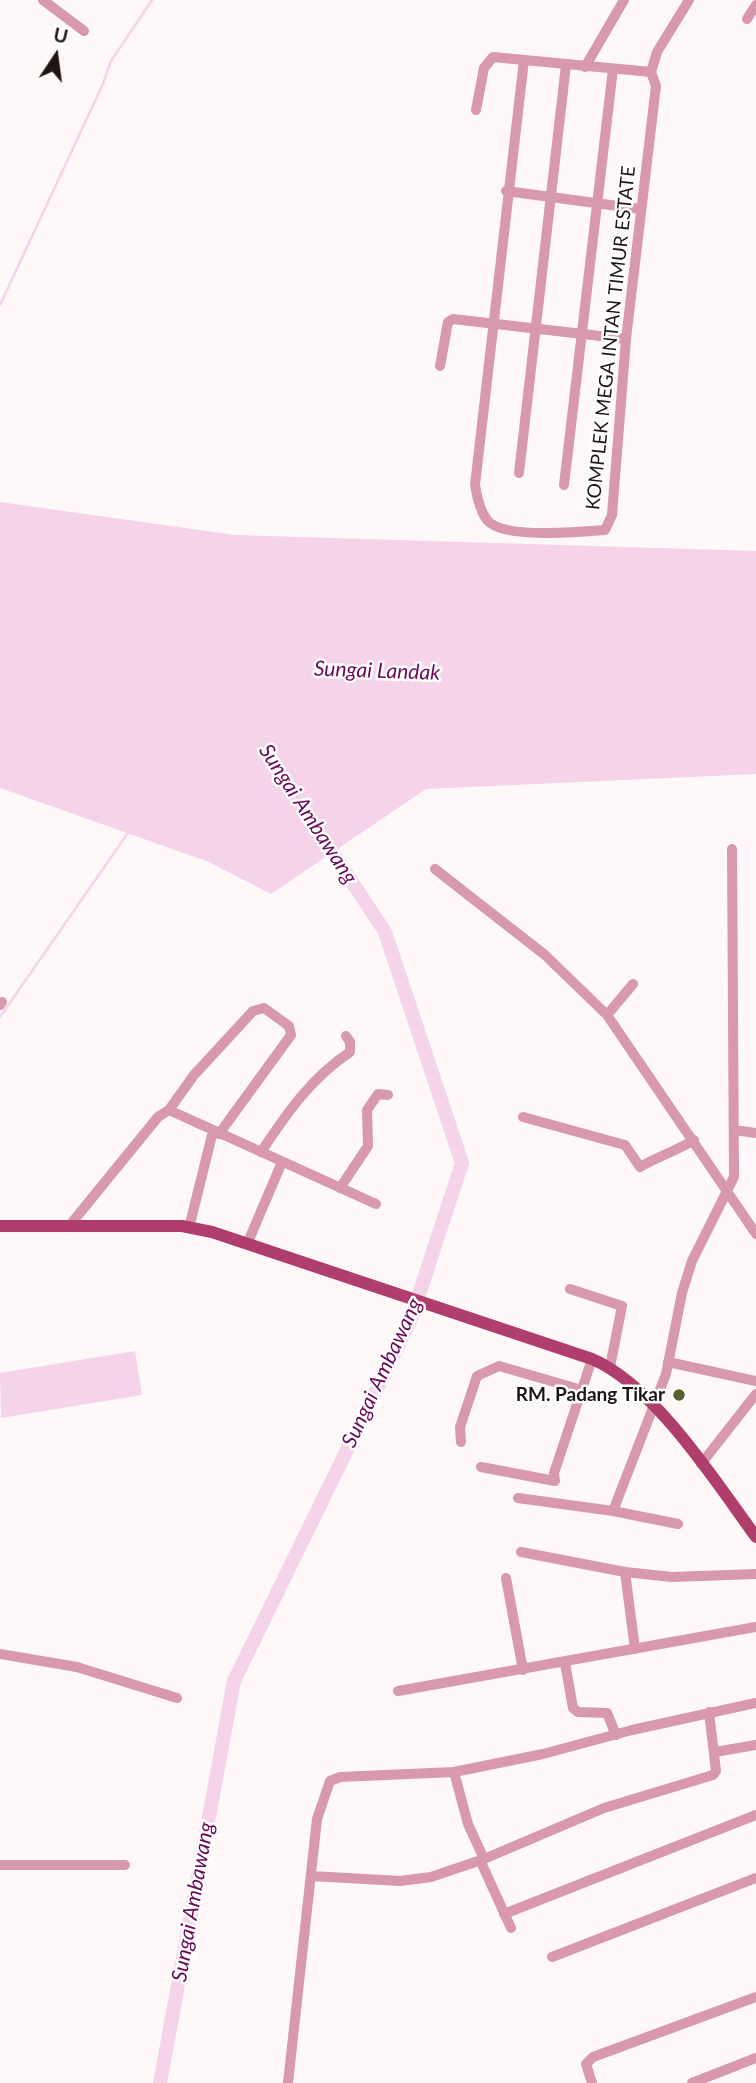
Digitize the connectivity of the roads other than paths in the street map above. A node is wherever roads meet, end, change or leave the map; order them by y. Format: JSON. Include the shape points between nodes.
{"nodes":[{"id":1,"x":43,"y":0,"type":"edge"},
{"id":2,"x":624,"y":0,"type":"edge"},
{"id":3,"x":689,"y":0,"type":"edge"},
{"id":4,"x":756,"y":5,"type":"edge"},
{"id":5,"x":747,"y":19,"type":"dead end"},
{"id":6,"x":84,"y":31,"type":"dead end"},
{"id":7,"x":524,"y":60,"type":"junction"},
{"id":8,"x":566,"y":65,"type":"junction"},
{"id":9,"x":585,"y":67,"type":"junction"},
{"id":10,"x":613,"y":69,"type":"junction"},
{"id":11,"x":651,"y":72,"type":"junction"},
{"id":12,"x":476,"y":110,"type":"dead end"},
{"id":13,"x":506,"y":191,"type":"junction"},
{"id":14,"x":550,"y":196,"type":"junction"},
{"id":15,"x":597,"y":203,"type":"junction"},
{"id":16,"x":640,"y":209,"type":"junction"},
{"id":17,"x":491,"y":323,"type":"junction"},
{"id":18,"x":534,"y":329,"type":"junction"},
{"id":19,"x":581,"y":334,"type":"junction"},
{"id":20,"x":626,"y":339,"type":"junction"},
{"id":21,"x":440,"y":366,"type":"dead end"},
{"id":22,"x":519,"y":473,"type":"dead end"},
{"id":23,"x":564,"y":485,"type":"dead end"},
{"id":24,"x":732,"y":849,"type":"dead end"},
{"id":25,"x":435,"y":869,"type":"dead end"},
{"id":26,"x":634,"y":984,"type":"dead end"},
{"id":27,"x":607,"y":1015,"type":"junction"},
{"id":28,"x":346,"y":1036,"type":"dead end"},
{"id":29,"x":388,"y":1095,"type":"dead end"},
{"id":30,"x":169,"y":1110,"type":"junction"},
{"id":31,"x":523,"y":1117,"type":"dead end"},
{"id":32,"x":734,"y":1130,"type":"junction"},
{"id":33,"x":216,"y":1132,"type":"junction"},
{"id":34,"x":756,"y":1133,"type":"edge"},
{"id":35,"x":694,"y":1140,"type":"junction"},
{"id":36,"x":261,"y":1152,"type":"junction"},
{"id":37,"x":282,"y":1162,"type":"junction"},
{"id":38,"x":340,"y":1188,"type":"junction"},
{"id":39,"x":728,"y":1192,"type":"junction"},
{"id":40,"x":376,"y":1204,"type":"dead end"},
{"id":41,"x":70,"y":1225,"type":"junction"},
{"id":42,"x":0,"y":1226,"type":"edge"},
{"id":43,"x":189,"y":1228,"type":"junction"},
{"id":44,"x":756,"y":1234,"type":"edge"},
{"id":45,"x":248,"y":1242,"type":"junction"},
{"id":46,"x":570,"y":1289,"type":"dead end"},
{"id":47,"x":592,"y":1359,"type":"junction"},
{"id":48,"x":668,"y":1363,"type":"junction"},
{"id":49,"x":610,"y":1367,"type":"junction"},
{"id":50,"x":756,"y":1381,"type":"edge"},
{"id":51,"x":582,"y":1390,"type":"junction"},
{"id":52,"x":756,"y":1394,"type":"edge"},
{"id":53,"x":653,"y":1405,"type":"junction"},
{"id":54,"x":461,"y":1442,"type":"dead end"},
{"id":55,"x":701,"y":1464,"type":"junction"},
{"id":56,"x":481,"y":1467,"type":"dead end"},
{"id":57,"x":518,"y":1498,"type":"dead end"},
{"id":58,"x":613,"y":1511,"type":"junction"},
{"id":59,"x":678,"y":1524,"type":"dead end"},
{"id":60,"x":756,"y":1537,"type":"edge"},
{"id":61,"x":521,"y":1552,"type":"dead end"},
{"id":62,"x":625,"y":1572,"type":"junction"},
{"id":63,"x":756,"y":1574,"type":"edge"},
{"id":64,"x":506,"y":1578,"type":"dead end"},
{"id":65,"x":756,"y":1627,"type":"edge"},
{"id":66,"x":635,"y":1649,"type":"junction"},
{"id":67,"x":0,"y":1654,"type":"edge"},
{"id":68,"x":565,"y":1663,"type":"junction"},
{"id":69,"x":523,"y":1670,"type":"junction"},
{"id":70,"x":398,"y":1691,"type":"dead end"},
{"id":71,"x":177,"y":1698,"type":"dead end"},
{"id":72,"x":756,"y":1703,"type":"edge"},
{"id":73,"x":709,"y":1712,"type":"junction"},
{"id":74,"x":616,"y":1735,"type":"junction"},
{"id":75,"x":756,"y":1745,"type":"edge"},
{"id":76,"x":715,"y":1752,"type":"junction"},
{"id":77,"x":454,"y":1772,"type":"junction"},
{"id":78,"x":756,"y":1815,"type":"edge"},
{"id":79,"x":482,"y":1859,"type":"junction"},
{"id":80,"x":125,"y":1865,"type":"dead end"},
{"id":81,"x":0,"y":1866,"type":"edge"},
{"id":82,"x":311,"y":1876,"type":"junction"},
{"id":83,"x":756,"y":1878,"type":"edge"},
{"id":84,"x":504,"y":1914,"type":"junction"},
{"id":85,"x":511,"y":1928,"type":"dead end"},
{"id":86,"x":552,"y":1957,"type":"dead end"},
{"id":87,"x":756,"y":1997,"type":"edge"},
{"id":88,"x":756,"y":2058,"type":"edge"},
{"id":89,"x":288,"y":2083,"type":"edge"},
{"id":90,"x":592,"y":2083,"type":"edge"},
{"id":91,"x":692,"y":2083,"type":"edge"}],
"edges":[{"from":1,"to":6,"type":"street"},
{"from":2,"to":9,"type":"street"},
{"from":3,"to":11,"type":"street","via":[[657,52]]},
{"from":4,"to":5,"type":"street"},
{"from":7,"to":8,"type":"street"},
{"from":7,"to":12,"type":"street","via":[[493,58],[486,62]]},
{"from":7,"to":13,"type":"street"},
{"from":8,"to":9,"type":"street"},
{"from":8,"to":14,"type":"street"},
{"from":9,"to":10,"type":"street"},
{"from":10,"to":11,"type":"street"},
{"from":10,"to":15,"type":"street"},
{"from":11,"to":16,"type":"street","name":"KOMPLEK MEGA INTAN TIMUR ESTATE","via":[[656,86]]},
{"from":13,"to":14,"type":"street"},
{"from":13,"to":17,"type":"street"},
{"from":14,"to":15,"type":"street"},
{"from":14,"to":18,"type":"street"},
{"from":15,"to":16,"type":"street"},
{"from":15,"to":19,"type":"street"},
{"from":16,"to":20,"type":"street","name":"KOMPLEK MEGA INTAN TIMUR ESTATE"},
{"from":17,"to":18,"type":"street"},
{"from":17,"to":20,"type":"street","name":"KOMPLEK MEGA INTAN TIMUR ESTATE","via":[[475,485],[488,521],[505,529],[546,533],[608,526]]},
{"from":17,"to":21,"type":"street","via":[[449,320]]},
{"from":18,"to":19,"type":"street"},
{"from":18,"to":22,"type":"street"},
{"from":19,"to":20,"type":"street"},
{"from":19,"to":23,"type":"street"},
{"from":24,"to":32,"type":"street"},
{"from":25,"to":27,"type":"street","via":[[545,955]]},
{"from":26,"to":27,"type":"street"},
{"from":27,"to":35,"type":"street"},
{"from":28,"to":36,"type":"street","via":[[350,1052],[308,1087]]},
{"from":29,"to":38,"type":"street","via":[[378,1094],[369,1104],[368,1146]]},
{"from":30,"to":33,"type":"street"},
{"from":30,"to":33,"type":"street","via":[[194,1075],[253,1011],[264,1008],[289,1026],[291,1035]]},
{"from":30,"to":41,"type":"street","via":[[158,1117]]},
{"from":31,"to":35,"type":"street","via":[[625,1144],[640,1167]]},
{"from":32,"to":34,"type":"street"},
{"from":32,"to":39,"type":"street","via":[[734,1177]]},
{"from":33,"to":36,"type":"street"},
{"from":33,"to":43,"type":"street"},
{"from":35,"to":39,"type":"street"},
{"from":36,"to":37,"type":"street"},
{"from":37,"to":38,"type":"street"},
{"from":37,"to":45,"type":"street"},
{"from":38,"to":40,"type":"street"},
{"from":39,"to":44,"type":"street"},
{"from":39,"to":48,"type":"street","via":[[690,1268]]},
{"from":41,"to":42,"type":"main road"},
{"from":41,"to":43,"type":"main road"},
{"from":43,"to":45,"type":"main road"},
{"from":45,"to":47,"type":"main road"},
{"from":46,"to":49,"type":"street","via":[[622,1306]]},
{"from":47,"to":49,"type":"main road"},
{"from":47,"to":51,"type":"street"},
{"from":48,"to":50,"type":"street"},
{"from":48,"to":53,"type":"street"},
{"from":49,"to":53,"type":"main road"},
{"from":51,"to":54,"type":"street","via":[[499,1366],[477,1376],[460,1427]]},
{"from":51,"to":56,"type":"street","via":[[555,1481]]},
{"from":52,"to":55,"type":"street"},
{"from":53,"to":55,"type":"main road"},
{"from":53,"to":58,"type":"street"},
{"from":55,"to":60,"type":"main road"},
{"from":57,"to":58,"type":"street"},
{"from":58,"to":59,"type":"street"},
{"from":61,"to":62,"type":"street"},
{"from":62,"to":63,"type":"street","via":[[672,1577]]},
{"from":62,"to":66,"type":"street"},
{"from":64,"to":69,"type":"street"},
{"from":65,"to":66,"type":"street"},
{"from":66,"to":68,"type":"street"},
{"from":67,"to":71,"type":"street","via":[[77,1667]]},
{"from":68,"to":69,"type":"street"},
{"from":68,"to":74,"type":"street","via":[[573,1708],[607,1713]]},
{"from":69,"to":70,"type":"street"},
{"from":72,"to":73,"type":"street"},
{"from":73,"to":74,"type":"street"},
{"from":73,"to":76,"type":"street"},
{"from":74,"to":77,"type":"street"},
{"from":75,"to":76,"type":"street"},
{"from":76,"to":79,"type":"street","via":[[713,1775],[604,1808]]},
{"from":77,"to":79,"type":"street"},
{"from":77,"to":82,"type":"street","via":[[334,1777],[319,1808]]},
{"from":78,"to":84,"type":"street"},
{"from":79,"to":82,"type":"street","via":[[411,1880]]},
{"from":79,"to":84,"type":"street"},
{"from":80,"to":81,"type":"street"},
{"from":82,"to":89,"type":"street"},
{"from":83,"to":86,"type":"street"},
{"from":84,"to":85,"type":"street"},
{"from":87,"to":90,"type":"street","via":[[593,2057],[586,2064]]},
{"from":88,"to":91,"type":"street"}]}
